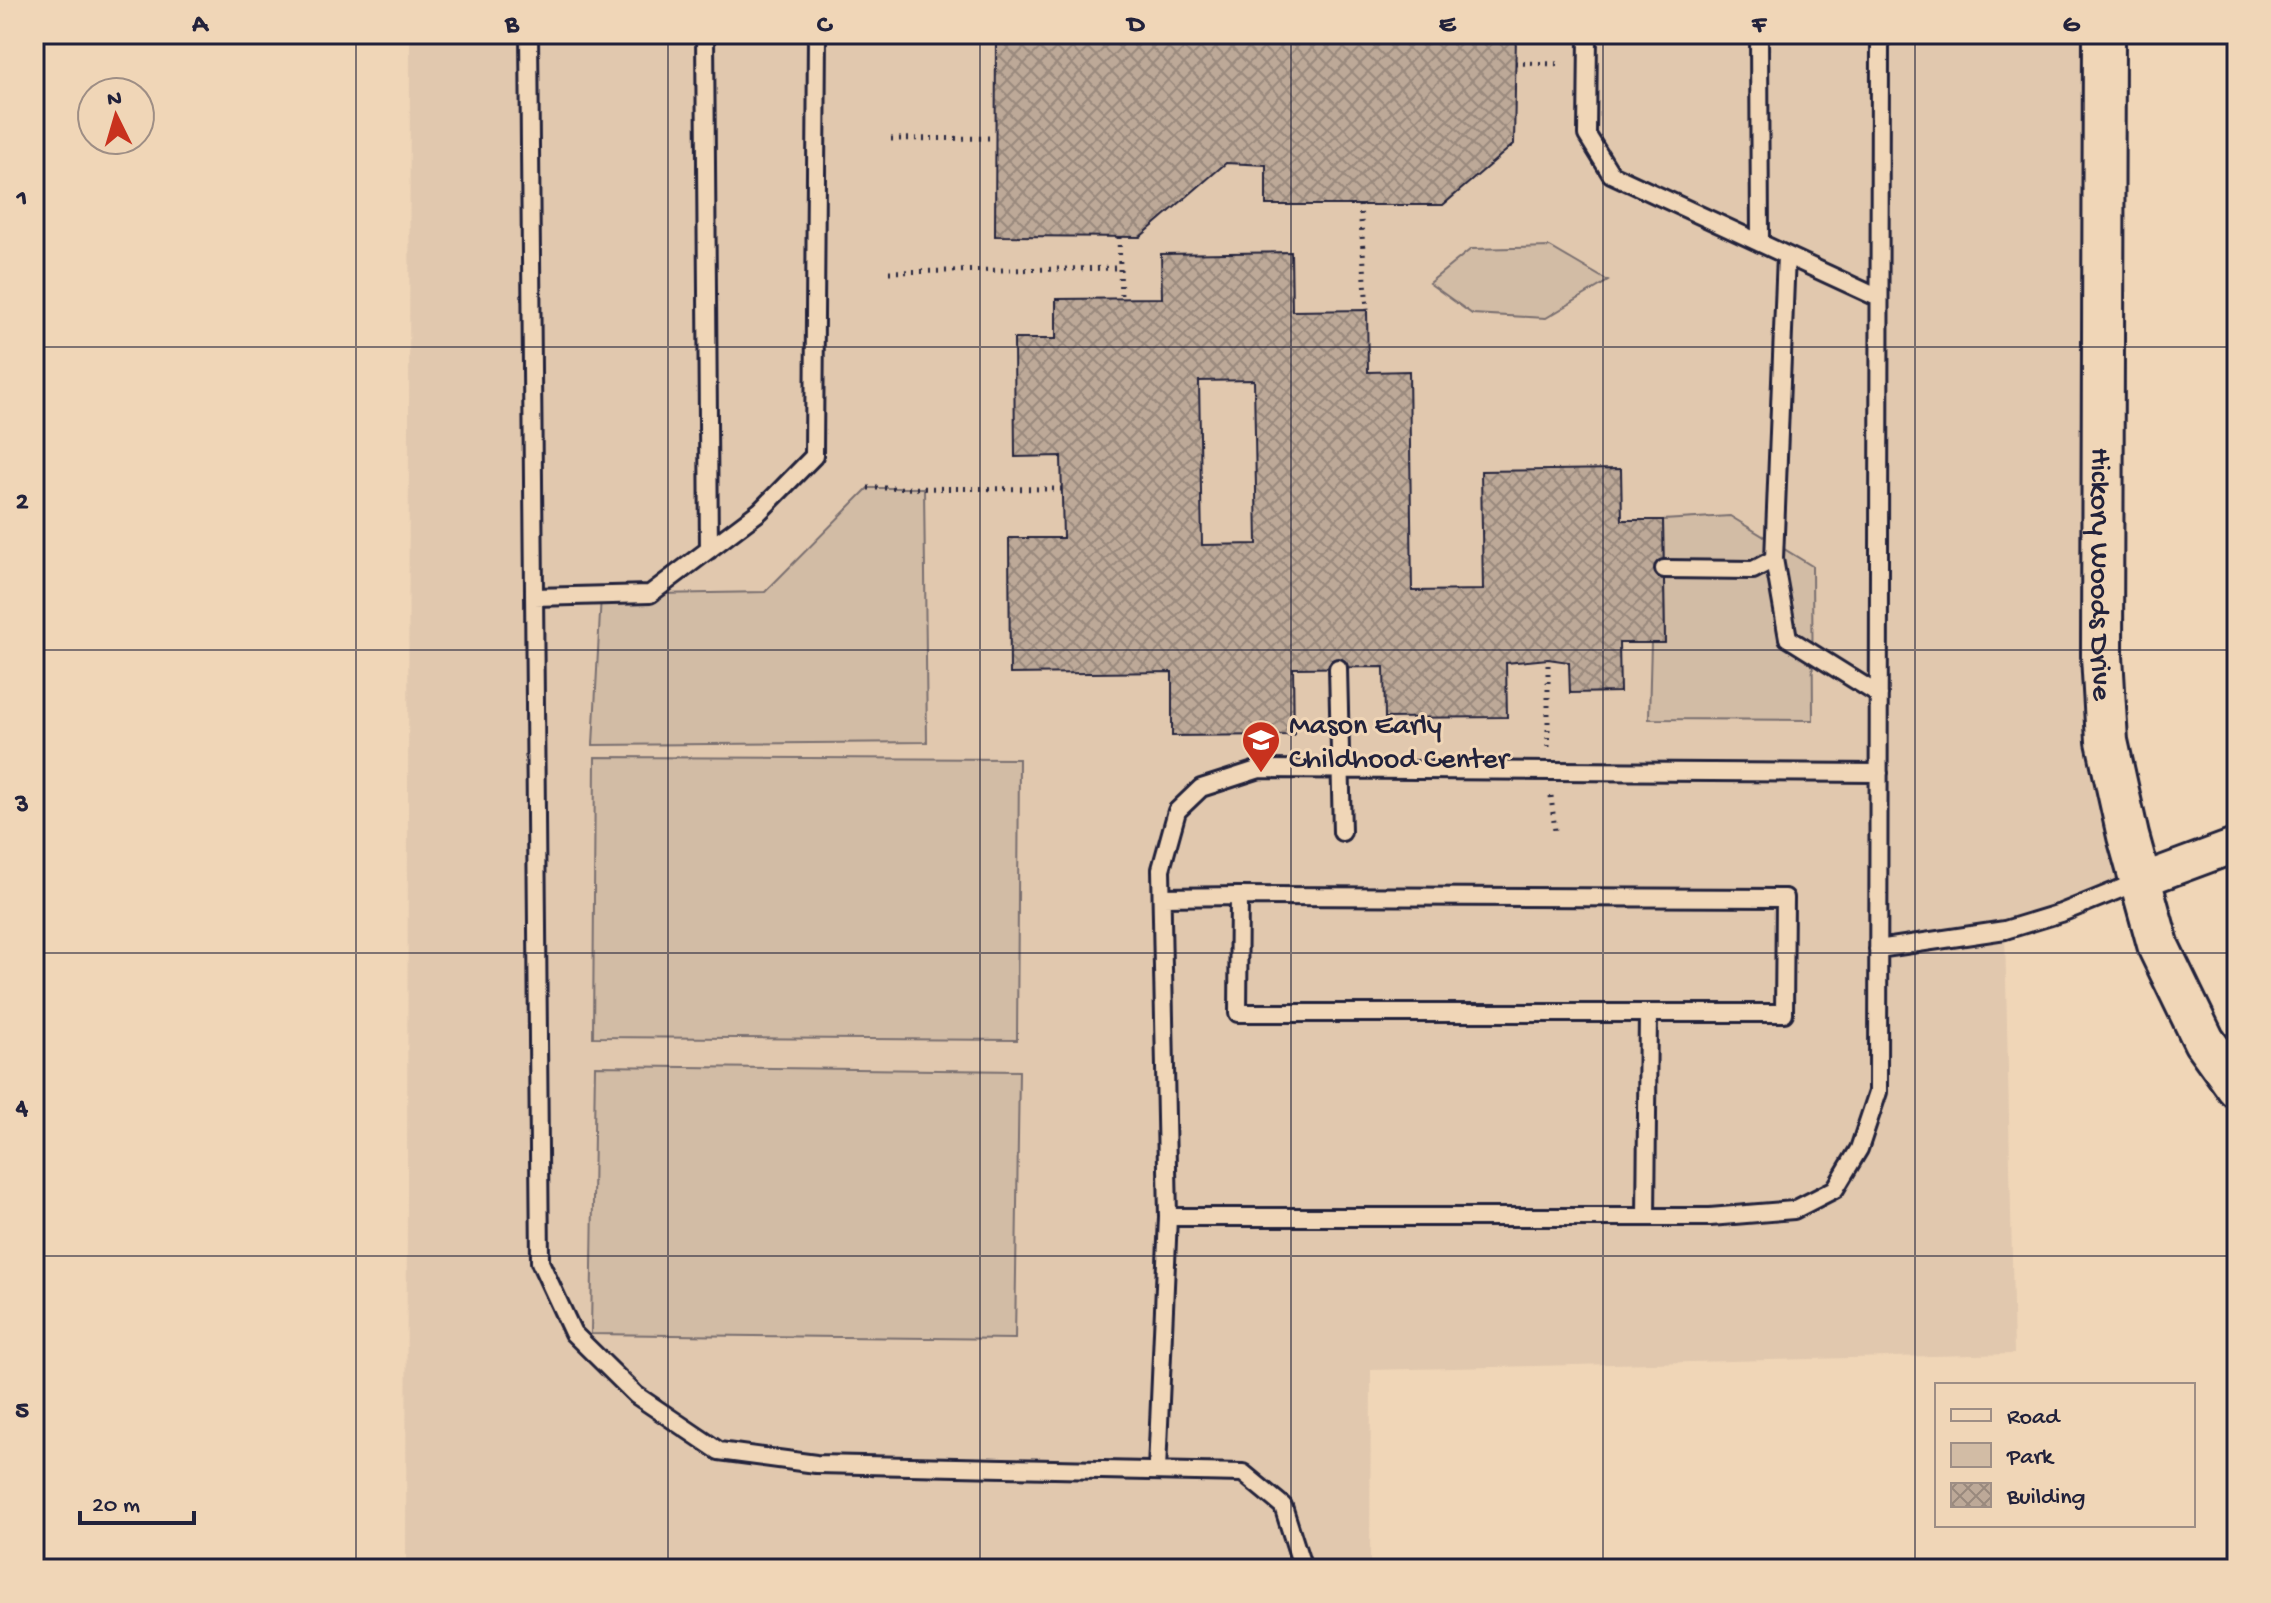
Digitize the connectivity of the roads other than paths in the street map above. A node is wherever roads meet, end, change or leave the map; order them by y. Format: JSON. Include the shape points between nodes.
{"nodes":[{"id":1,"x":529,"y":34,"type":"edge"},
{"id":2,"x":705,"y":34,"type":"edge"},
{"id":3,"x":817,"y":34,"type":"edge"},
{"id":4,"x":1588,"y":34,"type":"edge"},
{"id":5,"x":1759,"y":34,"type":"edge"},
{"id":6,"x":1880,"y":34,"type":"edge"},
{"id":7,"x":2104,"y":34,"type":"edge"},
{"id":8,"x":1760,"y":243,"type":"junction"},
{"id":9,"x":1786,"y":255,"type":"junction"},
{"id":10,"x":1879,"y":298,"type":"junction"},
{"id":11,"x":709,"y":550,"type":"junction"},
{"id":12,"x":1774,"y":559,"type":"junction"},
{"id":13,"x":1664,"y":569,"type":"dead end"},
{"id":14,"x":534,"y":597,"type":"junction"},
{"id":15,"x":1338,"y":668,"type":"dead end"},
{"id":16,"x":1879,"y":695,"type":"junction"},
{"id":17,"x":1340,"y":769,"type":"junction"},
{"id":18,"x":1879,"y":773,"type":"junction"},
{"id":19,"x":1342,"y":832,"type":"dead end"},
{"id":20,"x":2237,"y":845,"type":"edge"},
{"id":21,"x":2140,"y":881,"type":"junction"},
{"id":22,"x":1239,"y":896,"type":"junction"},
{"id":23,"x":1162,"y":897,"type":"junction"},
{"id":24,"x":1878,"y":949,"type":"junction"},
{"id":25,"x":1648,"y":1013,"type":"junction"},
{"id":26,"x":2237,"y":1087,"type":"edge"},
{"id":27,"x":1168,"y":1217,"type":"junction"},
{"id":28,"x":1646,"y":1217,"type":"junction"},
{"id":29,"x":1157,"y":1470,"type":"junction"},
{"id":30,"x":1303,"y":1569,"type":"edge"}],
"edges":[{"from":1,"to":14,"type":"lane"},
{"from":2,"to":11,"type":"lane"},
{"from":3,"to":11,"type":"lane","via":[[814,456],[760,511]]},
{"from":4,"to":8,"type":"lane","via":[[1587,135],[1611,174]]},
{"from":5,"to":8,"type":"lane"},
{"from":6,"to":10,"type":"lane"},
{"from":7,"to":21,"type":"street","name":"Hickory Woods Drive","via":[[2102,656],[2107,741]]},
{"from":8,"to":9,"type":"lane"},
{"from":9,"to":10,"type":"lane"},
{"from":9,"to":12,"type":"lane"},
{"from":10,"to":16,"type":"lane"},
{"from":11,"to":14,"type":"lane","via":[[650,594]]},
{"from":12,"to":13,"type":"lane","via":[[1753,570]]},
{"from":12,"to":16,"type":"lane","via":[[1788,638]]},
{"from":14,"to":29,"type":"lane","via":[[540,1262],[573,1333],[636,1395],[719,1451],[816,1464]]},
{"from":15,"to":17,"type":"lane"},
{"from":16,"to":18,"type":"lane"},
{"from":17,"to":18,"type":"lane"},
{"from":17,"to":19,"type":"lane"},
{"from":17,"to":23,"type":"lane","via":[[1260,769],[1201,788],[1177,811],[1161,869]]},
{"from":18,"to":24,"type":"lane"},
{"from":20,"to":21,"type":"street"},
{"from":21,"to":24,"type":"lane","via":[[2005,930]]},
{"from":21,"to":26,"type":"street","name":"Hickory Woods Drive","via":[[2177,989],[2204,1041]]},
{"from":22,"to":23,"type":"lane"},
{"from":22,"to":25,"type":"lane","via":[[1238,1013]]},
{"from":22,"to":25,"type":"lane","via":[[1785,898],[1784,1013]]},
{"from":23,"to":27,"type":"lane"},
{"from":24,"to":28,"type":"lane","via":[[1878,1092],[1859,1149],[1835,1189],[1794,1210]]},
{"from":25,"to":28,"type":"lane"},
{"from":27,"to":28,"type":"lane"},
{"from":27,"to":29,"type":"lane"},
{"from":29,"to":30,"type":"lane","via":[[1243,1473],[1283,1506]]}]}
